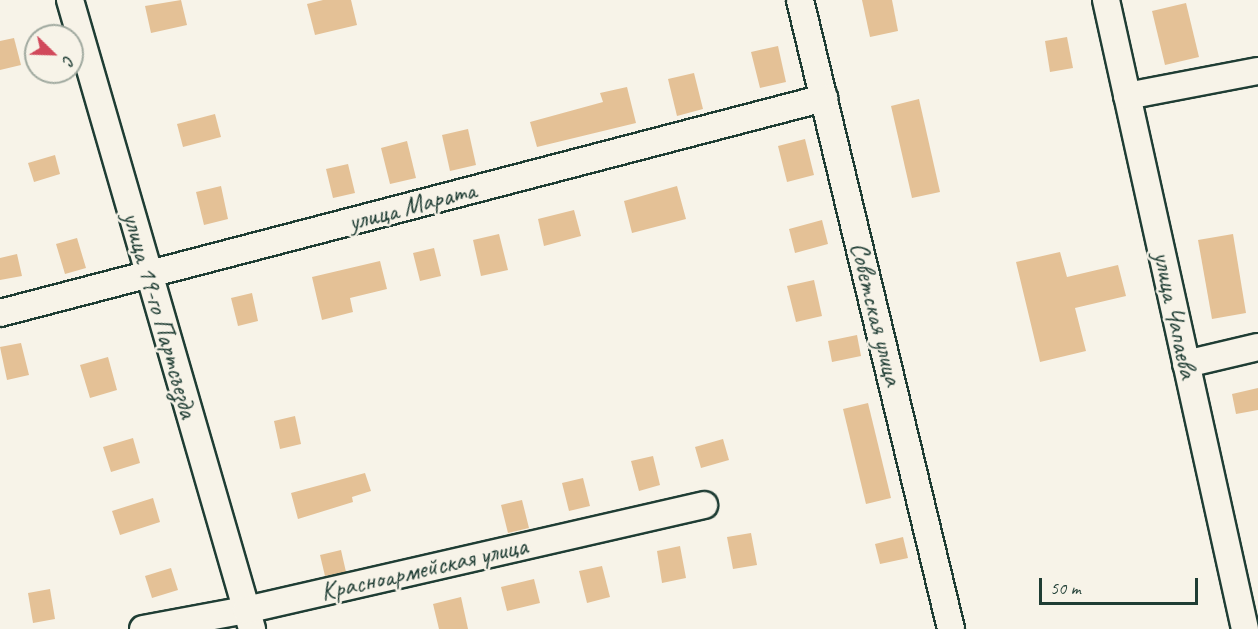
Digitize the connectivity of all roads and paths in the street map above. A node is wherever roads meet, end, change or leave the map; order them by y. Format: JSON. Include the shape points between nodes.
{"nodes":[{"id":1,"x":70,"y":0,"type":"edge"},
{"id":2,"x":800,"y":0,"type":"edge"},
{"id":3,"x":1106,"y":0,"type":"edge"},
{"id":4,"x":1258,"y":71,"type":"edge"},
{"id":5,"x":1127,"y":96,"type":"junction"},
{"id":6,"x":824,"y":98,"type":"junction"},
{"id":7,"x":148,"y":275,"type":"junction"},
{"id":8,"x":0,"y":313,"type":"edge"},
{"id":9,"x":1258,"y":346,"type":"edge"},
{"id":10,"x":1186,"y":364,"type":"junction"},
{"id":11,"x":704,"y":505,"type":"dead end"},
{"id":12,"x":249,"y":619,"type":"edge"},
{"id":13,"x":143,"y":629,"type":"edge"},
{"id":14,"x":951,"y":629,"type":"edge"},
{"id":15,"x":1245,"y":629,"type":"edge"}],
"edges":[{"from":1,"to":7,"type":"street","name":"улица 19-го Партсъезда"},
{"from":2,"to":6,"type":"street","name":"Советская улица"},
{"from":3,"to":5,"type":"street","name":"улица Чапаева"},
{"from":4,"to":5,"type":"street"},
{"from":5,"to":10,"type":"street","name":"улица Чапаева"},
{"from":6,"to":7,"type":"street","name":"улица Марата"},
{"from":6,"to":14,"type":"street","name":"Советская улица"},
{"from":7,"to":8,"type":"street","name":"улица Марата"},
{"from":7,"to":12,"type":"street","name":"улица 19-го Партсъезда"},
{"from":9,"to":10,"type":"street"},
{"from":10,"to":15,"type":"street","name":"улица Чапаева"},
{"from":11,"to":12,"type":"street","name":"Красноармейская улица"},
{"from":12,"to":13,"type":"street","name":"Красноармейская улица"}]}
